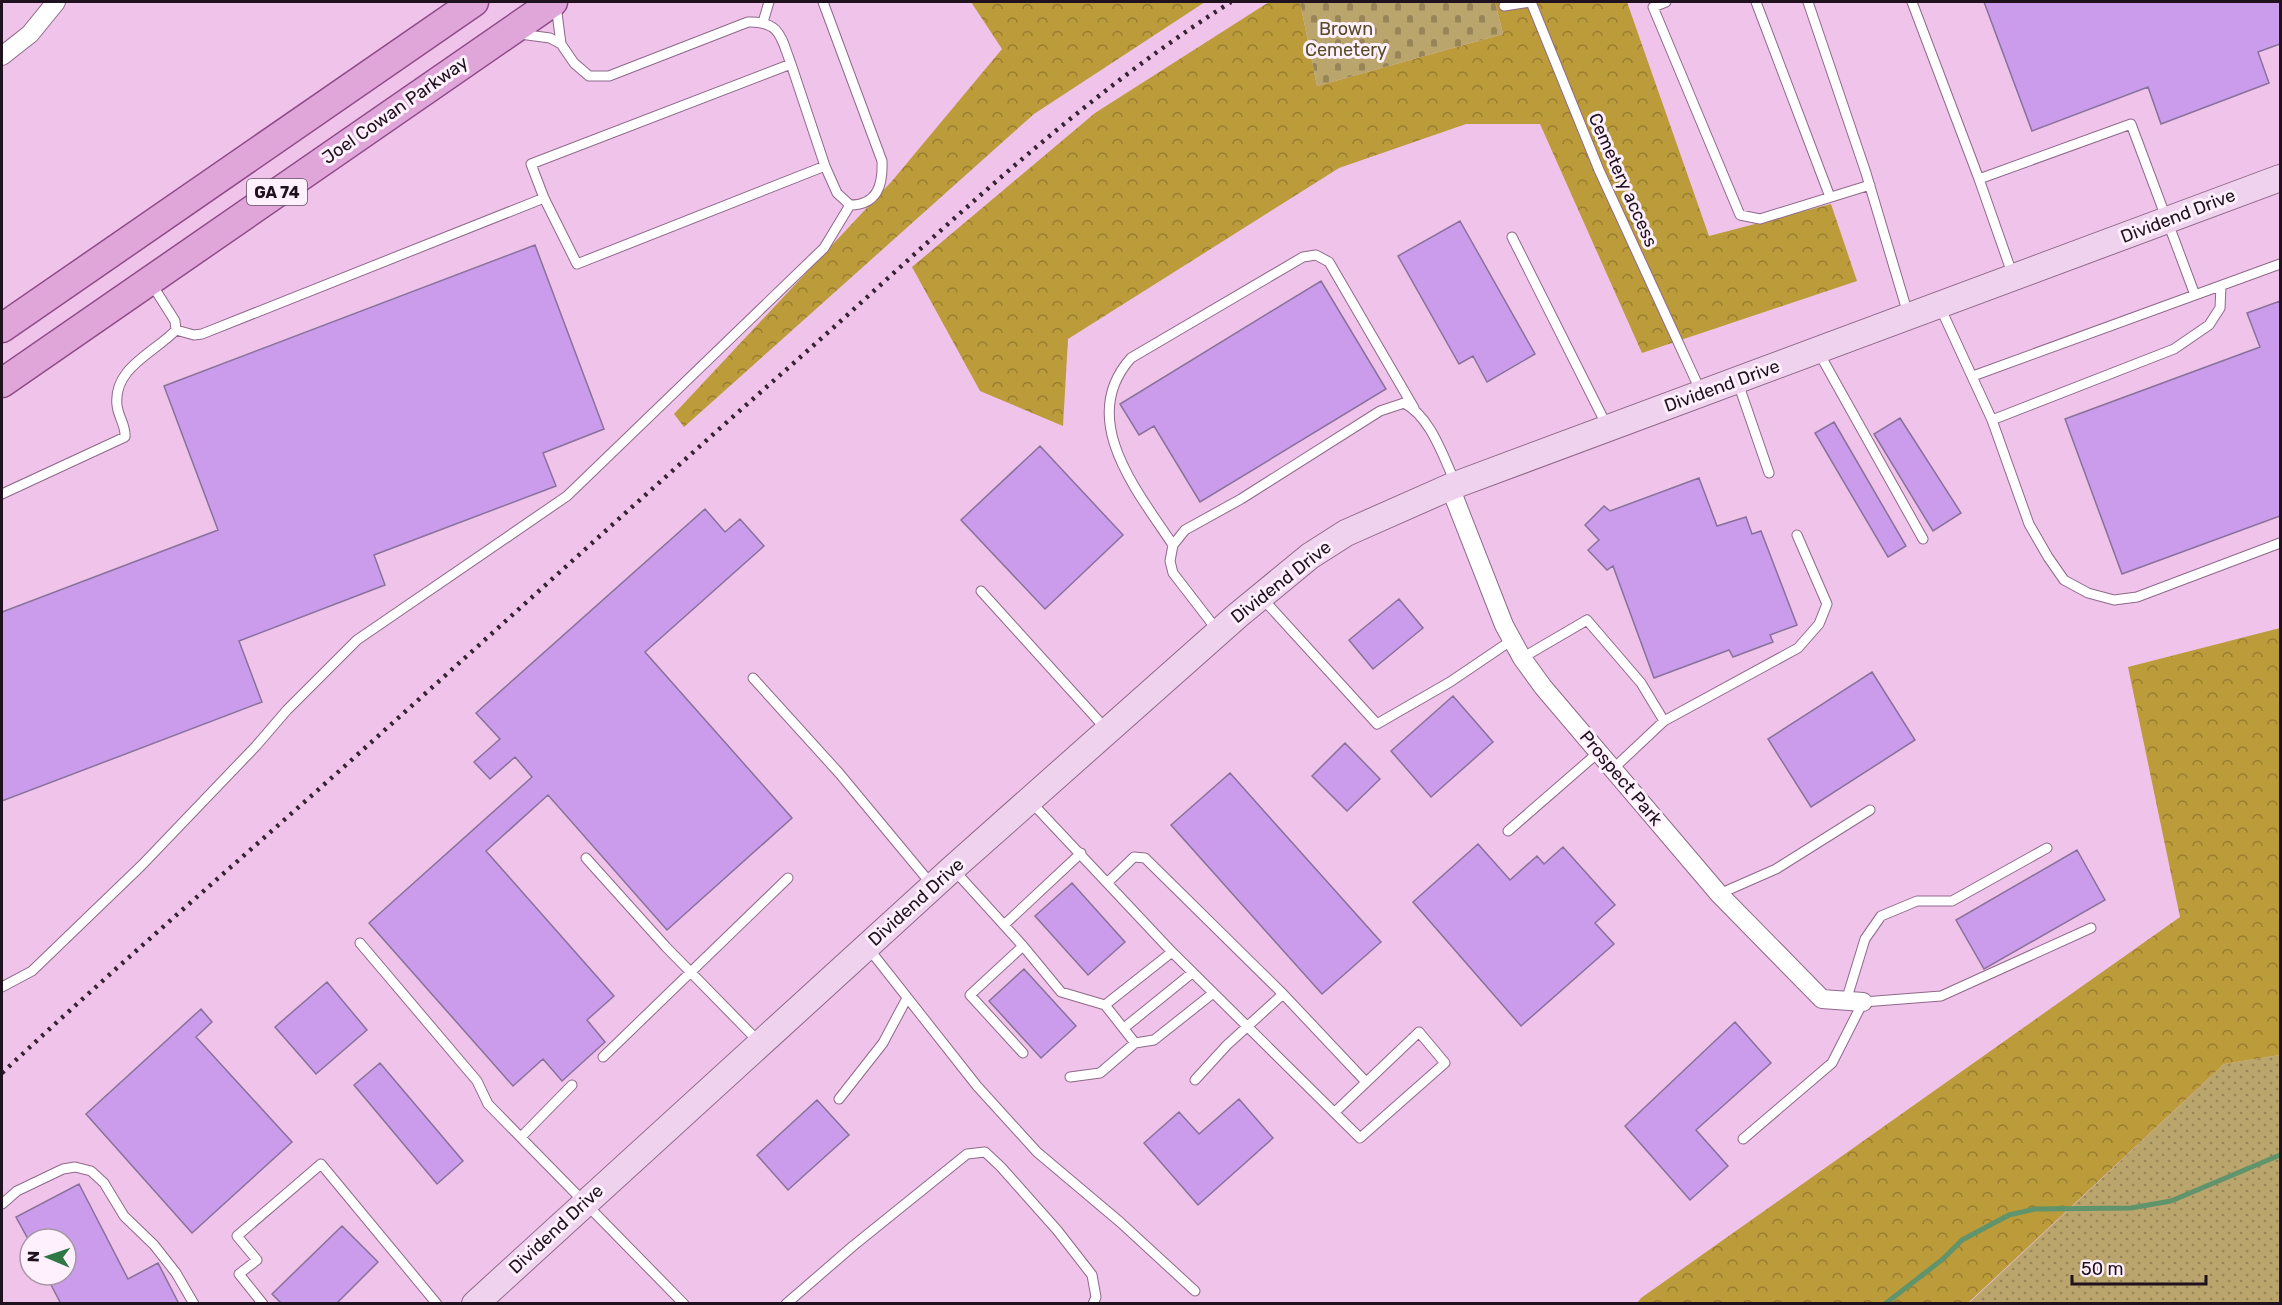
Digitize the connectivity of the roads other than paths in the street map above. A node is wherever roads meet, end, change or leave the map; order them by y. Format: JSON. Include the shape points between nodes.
{"nodes":[{"id":1,"x":56,"y":2,"type":"edge"},
{"id":2,"x":474,"y":2,"type":"edge"},
{"id":3,"x":554,"y":2,"type":"edge"},
{"id":4,"x":770,"y":2,"type":"edge"},
{"id":5,"x":824,"y":2,"type":"edge"},
{"id":6,"x":1666,"y":2,"type":"edge"},
{"id":7,"x":1756,"y":2,"type":"edge"},
{"id":8,"x":1808,"y":2,"type":"edge"},
{"id":9,"x":1912,"y":2,"type":"edge"},
{"id":10,"x":1504,"y":6,"type":"dead end"},
{"id":11,"x":764,"y":22,"type":"junction"},
{"id":12,"x":507,"y":33,"type":"junction"},
{"id":13,"x":561,"y":44,"type":"junction"},
{"id":14,"x":2,"y":56,"type":"edge"},
{"id":15,"x":791,"y":64,"type":"junction"},
{"id":16,"x":825,"y":166,"type":"junction"},
{"id":17,"x":2280,"y":178,"type":"edge"},
{"id":18,"x":1979,"y":179,"type":"junction"},
{"id":19,"x":1870,"y":185,"type":"junction"},
{"id":20,"x":1830,"y":197,"type":"junction"},
{"id":21,"x":544,"y":198,"type":"junction"},
{"id":22,"x":850,"y":205,"type":"junction"},
{"id":23,"x":2168,"y":219,"type":"junction"},
{"id":24,"x":1512,"y":237,"type":"dead end"},
{"id":25,"x":2280,"y":264,"type":"edge"},
{"id":26,"x":2014,"y":278,"type":"junction"},
{"id":27,"x":149,"y":280,"type":"junction"},
{"id":28,"x":2221,"y":286,"type":"junction"},
{"id":29,"x":2195,"y":295,"type":"junction"},
{"id":30,"x":1939,"y":305,"type":"junction"},
{"id":31,"x":1909,"y":317,"type":"junction"},
{"id":32,"x":2,"y":328,"type":"edge"},
{"id":33,"x":176,"y":330,"type":"junction"},
{"id":34,"x":1818,"y":350,"type":"junction"},
{"id":35,"x":1973,"y":376,"type":"junction"},
{"id":36,"x":1737,"y":381,"type":"junction"},
{"id":37,"x":2,"y":383,"type":"edge"},
{"id":38,"x":1702,"y":394,"type":"junction"},
{"id":39,"x":1414,"y":408,"type":"junction"},
{"id":40,"x":1992,"y":420,"type":"junction"},
{"id":41,"x":1608,"y":428,"type":"junction"},
{"id":42,"x":1769,"y":473,"type":"dead end"},
{"id":43,"x":1453,"y":486,"type":"junction"},
{"id":44,"x":2,"y":494,"type":"edge"},
{"id":45,"x":1797,"y":535,"type":"dead end"},
{"id":46,"x":1923,"y":539,"type":"dead end"},
{"id":47,"x":2280,"y":543,"type":"edge"},
{"id":48,"x":1173,"y":545,"type":"junction"},
{"id":49,"x":981,"y":591,"type":"dead end"},
{"id":50,"x":1261,"y":597,"type":"junction"},
{"id":51,"x":1218,"y":632,"type":"junction"},
{"id":52,"x":1512,"y":640,"type":"junction"},
{"id":53,"x":1522,"y":658,"type":"junction"},
{"id":54,"x":753,"y":678,"type":"dead end"},
{"id":55,"x":1664,"y":721,"type":"junction"},
{"id":56,"x":1108,"y":731,"type":"junction"},
{"id":57,"x":1599,"y":751,"type":"junction"},
{"id":58,"x":1614,"y":768,"type":"junction"},
{"id":59,"x":1030,"y":800,"type":"junction"},
{"id":60,"x":1870,"y":810,"type":"dead end"},
{"id":61,"x":1508,"y":831,"type":"dead end"},
{"id":62,"x":2048,"y":848,"type":"dead end"},
{"id":63,"x":1081,"y":853,"type":"junction"},
{"id":64,"x":586,"y":858,"type":"dead end"},
{"id":65,"x":953,"y":868,"type":"junction"},
{"id":66,"x":788,"y":878,"type":"dead end"},
{"id":67,"x":1108,"y":882,"type":"junction"},
{"id":68,"x":934,"y":887,"type":"junction"},
{"id":69,"x":1719,"y":894,"type":"junction"},
{"id":70,"x":1004,"y":925,"type":"junction"},
{"id":71,"x":2091,"y":928,"type":"dead end"},
{"id":72,"x":360,"y":943,"type":"dead end"},
{"id":73,"x":867,"y":946,"type":"junction"},
{"id":74,"x":1023,"y":946,"type":"junction"},
{"id":75,"x":1172,"y":952,"type":"junction"},
{"id":76,"x":691,"y":973,"type":"junction"},
{"id":77,"x":1192,"y":973,"type":"junction"},
{"id":78,"x":2,"y":987,"type":"edge"},
{"id":79,"x":1212,"y":994,"type":"junction"},
{"id":80,"x":1283,"y":994,"type":"junction"},
{"id":81,"x":907,"y":998,"type":"junction"},
{"id":82,"x":1854,"y":1002,"type":"junction"},
{"id":83,"x":1105,"y":1005,"type":"junction"},
{"id":84,"x":1124,"y":1028,"type":"junction"},
{"id":85,"x":1246,"y":1028,"type":"junction"},
{"id":86,"x":760,"y":1043,"type":"junction"},
{"id":87,"x":1135,"y":1043,"type":"junction"},
{"id":88,"x":1023,"y":1053,"type":"dead end"},
{"id":89,"x":603,"y":1058,"type":"dead end"},
{"id":90,"x":1070,"y":1077,"type":"dead end"},
{"id":91,"x":1195,"y":1080,"type":"dead end"},
{"id":92,"x":1366,"y":1082,"type":"junction"},
{"id":93,"x":572,"y":1085,"type":"dead end"},
{"id":94,"x":839,"y":1099,"type":"dead end"},
{"id":95,"x":1335,"y":1113,"type":"junction"},
{"id":96,"x":521,"y":1137,"type":"junction"},
{"id":97,"x":1743,"y":1139,"type":"dead end"},
{"id":98,"x":585,"y":1202,"type":"junction"},
{"id":99,"x":2,"y":1204,"type":"edge"},
{"id":100,"x":1195,"y":1291,"type":"dead end"},
{"id":101,"x":194,"y":1304,"type":"edge"},
{"id":102,"x":263,"y":1304,"type":"edge"},
{"id":103,"x":437,"y":1304,"type":"edge"},
{"id":104,"x":475,"y":1304,"type":"edge"},
{"id":105,"x":684,"y":1304,"type":"edge"},
{"id":106,"x":786,"y":1304,"type":"edge"},
{"id":107,"x":1093,"y":1304,"type":"edge"}],
"edges":[{"from":1,"to":14,"type":"street","via":[[30,33]]},
{"from":2,"to":32,"type":"main road","number":"GA 74"},
{"from":3,"to":12,"type":"main road","name":"Joel Cowan Parkway","number":"GA 74"},
{"from":3,"to":13,"type":"lane"},
{"from":4,"to":11,"type":"lane"},
{"from":5,"to":22,"type":"lane","via":[[882,161],[882,179],[875,195],[868,202]]},
{"from":6,"to":20,"type":"lane","via":[[1653,6],[1740,215],[1760,219]]},
{"from":7,"to":20,"type":"lane"},
{"from":8,"to":19,"type":"lane"},
{"from":9,"to":18,"type":"lane"},
{"from":10,"to":38,"type":"lane","name":"Cemetery access","via":[[1531,2],[1599,170]]},
{"from":11,"to":13,"type":"lane","via":[[748,22],[609,76],[589,75],[574,63]]},
{"from":11,"to":15,"type":"lane","via":[[776,29]]},
{"from":12,"to":13,"type":"lane","via":[[550,38]]},
{"from":12,"to":27,"type":"main road","name":"Joel Cowan Parkway","number":"GA 74"},
{"from":15,"to":16,"type":"lane"},
{"from":15,"to":21,"type":"lane","via":[[531,164]]},
{"from":16,"to":21,"type":"lane","via":[[577,264]]},
{"from":16,"to":22,"type":"lane","via":[[837,193]]},
{"from":17,"to":23,"type":"street","name":"Dividend Drive"},
{"from":18,"to":23,"type":"lane","via":[[2131,124]]},
{"from":18,"to":26,"type":"lane"},
{"from":19,"to":20,"type":"lane"},
{"from":19,"to":31,"type":"lane"},
{"from":21,"to":33,"type":"lane","via":[[201,334]]},
{"from":22,"to":78,"type":"lane","via":[[824,248],[567,496],[357,640],[142,865],[32,971]]},
{"from":23,"to":26,"type":"street","name":"Dividend Drive"},
{"from":23,"to":29,"type":"lane"},
{"from":24,"to":41,"type":"lane"},
{"from":25,"to":28,"type":"lane"},
{"from":26,"to":30,"type":"street","name":"Dividend Drive"},
{"from":27,"to":33,"type":"lane","via":[[175,321]]},
{"from":27,"to":37,"type":"main road","name":"Joel Cowan Parkway","number":"GA 74"},
{"from":28,"to":29,"type":"lane"},
{"from":28,"to":40,"type":"lane","via":[[2220,308],[2209,325],[2174,349]]},
{"from":29,"to":35,"type":"lane"},
{"from":30,"to":31,"type":"street","name":"Dividend Drive"},
{"from":30,"to":35,"type":"lane"},
{"from":31,"to":34,"type":"street","name":"Dividend Drive"},
{"from":33,"to":44,"type":"lane","via":[[127,371],[118,387],[117,407],[126,429],[125,437]]},
{"from":34,"to":36,"type":"street","name":"Dividend Drive"},
{"from":34,"to":46,"type":"lane"},
{"from":35,"to":40,"type":"lane"},
{"from":36,"to":38,"type":"street","name":"Dividend Drive"},
{"from":36,"to":42,"type":"lane"},
{"from":38,"to":41,"type":"street","name":"Dividend Drive"},
{"from":39,"to":43,"type":"lane","via":[[1428,427]]},
{"from":39,"to":48,"type":"lane","via":[[1404,403],[1380,411],[1185,530]]},
{"from":39,"to":48,"type":"lane","via":[[1329,262],[1316,255],[1303,257],[1131,358],[1111,390],[1110,420],[1123,470]]},
{"from":40,"to":47,"type":"lane","via":[[2029,524],[2064,580],[2088,593],[2114,600],[2137,597]]},
{"from":41,"to":43,"type":"street","name":"Dividend Drive"},
{"from":43,"to":50,"type":"street","name":"Dividend Drive","via":[[1346,533],[1310,556]]},
{"from":43,"to":52,"type":"street","name":"Prospect Park"},
{"from":45,"to":55,"type":"lane","via":[[1827,604],[1820,624],[1798,648]]},
{"from":48,"to":51,"type":"lane","via":[[1173,573]]},
{"from":49,"to":56,"type":"lane"},
{"from":50,"to":51,"type":"street","name":"Dividend Drive"},
{"from":50,"to":52,"type":"lane","via":[[1377,724]]},
{"from":51,"to":56,"type":"street","name":"Dividend Drive"},
{"from":52,"to":53,"type":"street","name":"Prospect Park"},
{"from":53,"to":55,"type":"lane","via":[[1587,620],[1641,683]]},
{"from":53,"to":57,"type":"street","name":"Prospect Park"},
{"from":54,"to":68,"type":"lane","via":[[839,772]]},
{"from":55,"to":58,"type":"lane"},
{"from":56,"to":59,"type":"street","name":"Dividend Drive"},
{"from":57,"to":58,"type":"street","name":"Prospect Park"},
{"from":57,"to":61,"type":"lane"},
{"from":58,"to":69,"type":"street","name":"Prospect Park"},
{"from":59,"to":63,"type":"lane"},
{"from":59,"to":65,"type":"street","name":"Dividend Drive"},
{"from":60,"to":69,"type":"lane","via":[[1776,869]]},
{"from":62,"to":82,"type":"lane","via":[[1952,901],[1917,901],[1881,915],[1865,939]]},
{"from":63,"to":67,"type":"lane"},
{"from":63,"to":70,"type":"lane"},
{"from":64,"to":76,"type":"lane"},
{"from":65,"to":68,"type":"street","name":"Dividend Drive"},
{"from":65,"to":70,"type":"lane"},
{"from":66,"to":76,"type":"lane"},
{"from":67,"to":75,"type":"lane"},
{"from":67,"to":80,"type":"lane","via":[[1134,857],[1145,858]]},
{"from":68,"to":73,"type":"street","name":"Dividend Drive"},
{"from":69,"to":82,"type":"street","name":"Prospect Park","via":[[1822,999]]},
{"from":70,"to":74,"type":"lane"},
{"from":71,"to":82,"type":"lane","via":[[1941,996]]},
{"from":72,"to":96,"type":"lane","via":[[477,1081],[488,1104]]},
{"from":73,"to":81,"type":"lane"},
{"from":73,"to":86,"type":"street","name":"Dividend Drive"},
{"from":74,"to":83,"type":"lane","via":[[1061,992]]},
{"from":74,"to":88,"type":"lane","via":[[970,995]]},
{"from":75,"to":77,"type":"lane"},
{"from":75,"to":83,"type":"lane"},
{"from":76,"to":86,"type":"lane"},
{"from":76,"to":89,"type":"lane"},
{"from":77,"to":79,"type":"lane"},
{"from":77,"to":84,"type":"lane"},
{"from":79,"to":85,"type":"lane"},
{"from":79,"to":87,"type":"lane","via":[[1154,1040]]},
{"from":80,"to":85,"type":"lane"},
{"from":80,"to":92,"type":"lane"},
{"from":81,"to":94,"type":"lane","via":[[883,1043]]},
{"from":81,"to":100,"type":"lane","via":[[977,1086],[1037,1152]]},
{"from":82,"to":97,"type":"lane","via":[[1832,1063]]},
{"from":83,"to":84,"type":"lane"},
{"from":84,"to":87,"type":"lane"},
{"from":85,"to":91,"type":"lane"},
{"from":85,"to":95,"type":"lane"},
{"from":86,"to":98,"type":"street","name":"Dividend Drive"},
{"from":87,"to":90,"type":"lane","via":[[1100,1073]]},
{"from":92,"to":95,"type":"lane"},
{"from":92,"to":95,"type":"lane","via":[[1419,1032],[1444,1063],[1360,1138]]},
{"from":93,"to":96,"type":"lane"},
{"from":96,"to":98,"type":"lane"},
{"from":98,"to":104,"type":"street","name":"Dividend Drive"},
{"from":98,"to":105,"type":"lane"},
{"from":99,"to":101,"type":"lane","via":[[17,1191],[63,1169],[75,1167],[91,1172],[104,1183],[124,1216],[176,1273]]},
{"from":102,"to":103,"type":"lane","via":[[239,1274],[257,1260],[237,1236],[321,1164]]},
{"from":106,"to":107,"type":"lane","via":[[967,1154],[985,1152],[1057,1230],[1092,1275],[1096,1298]]}]}
